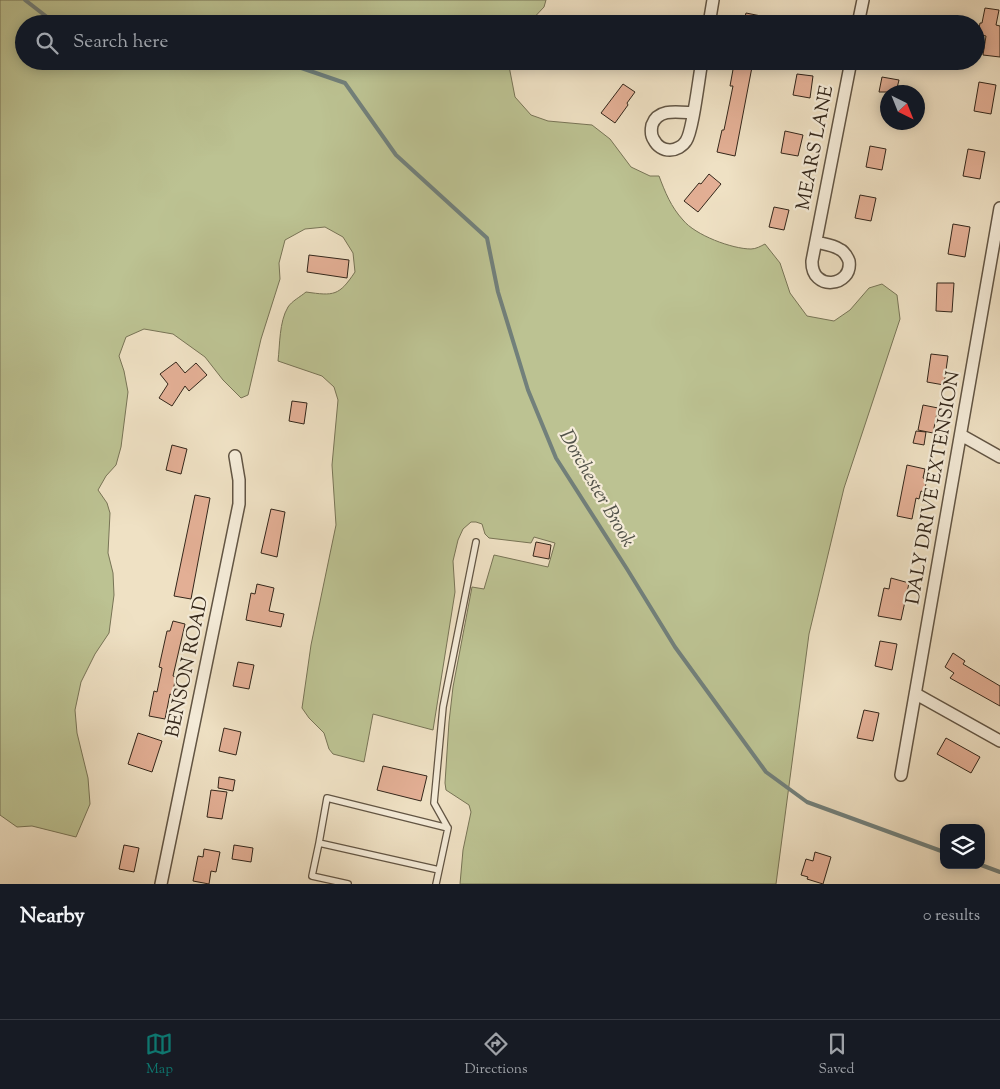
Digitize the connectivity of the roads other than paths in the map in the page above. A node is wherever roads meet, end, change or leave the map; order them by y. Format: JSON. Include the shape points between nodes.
{"nodes":[{"id":1,"x":713,"y":0,"type":"edge"},
{"id":2,"x":863,"y":0,"type":"edge"},
{"id":3,"x":710,"y":15,"type":"edge"},
{"id":4,"x":860,"y":15,"type":"edge"},
{"id":5,"x":700,"y":70,"type":"edge"},
{"id":6,"x":849,"y":70,"type":"edge"},
{"id":7,"x":693,"y":113,"type":"dead end"},
{"id":8,"x":1000,"y":211,"type":"edge"},
{"id":9,"x":816,"y":242,"type":"dead end"},
{"id":10,"x":961,"y":435,"type":"junction"},
{"id":11,"x":235,"y":456,"type":"dead end"},
{"id":12,"x":1000,"y":457,"type":"edge"},
{"id":13,"x":476,"y":542,"type":"dead end"},
{"id":14,"x":916,"y":694,"type":"junction"},
{"id":15,"x":1000,"y":741,"type":"edge"},
{"id":16,"x":902,"y":775,"type":"dead end"},
{"id":17,"x":448,"y":828,"type":"junction"},
{"id":18,"x":319,"y":843,"type":"junction"},
{"id":19,"x":439,"y":870,"type":"junction"},
{"id":20,"x":161,"y":884,"type":"edge"},
{"id":21,"x":348,"y":884,"type":"edge"},
{"id":22,"x":436,"y":884,"type":"edge"}],
"edges":[{"from":1,"to":3,"type":"street"},
{"from":2,"to":4,"type":"street"},
{"from":5,"to":7,"type":"street"},
{"from":6,"to":9,"type":"street","name":"MEARS LANE"},
{"from":8,"to":10,"type":"street","name":"DALY DRIVE EXTENSION"},
{"from":10,"to":12,"type":"street"},
{"from":10,"to":14,"type":"street","name":"DALY DRIVE EXTENSION"},
{"from":11,"to":20,"type":"street","name":"BENSON ROAD","via":[[239,504]]},
{"from":13,"to":17,"type":"lane","via":[[443,707],[434,803]]},
{"from":14,"to":15,"type":"street"},
{"from":14,"to":16,"type":"street","name":"DALY DRIVE EXTENSION"},
{"from":17,"to":18,"type":"lane","via":[[327,798]]},
{"from":17,"to":19,"type":"lane"},
{"from":18,"to":19,"type":"lane"},
{"from":18,"to":21,"type":"lane","via":[[312,876]]},
{"from":19,"to":22,"type":"lane"}]}
